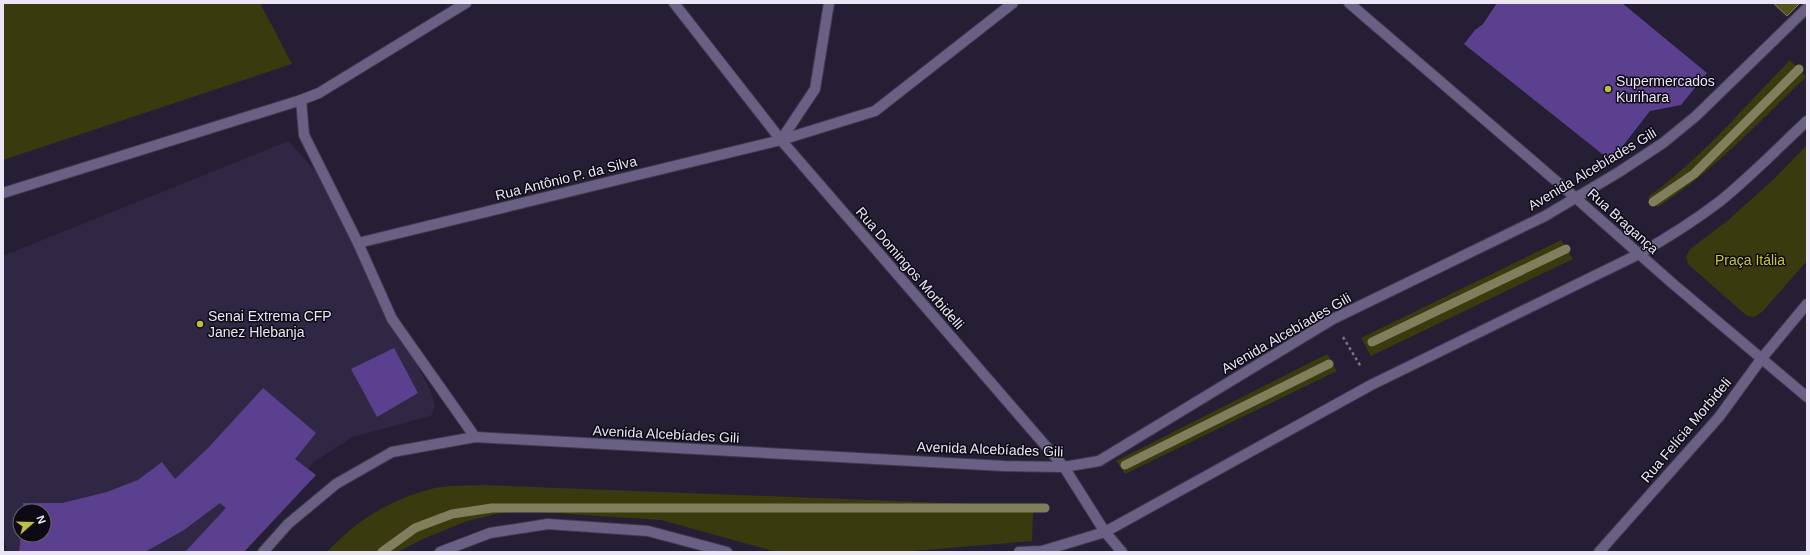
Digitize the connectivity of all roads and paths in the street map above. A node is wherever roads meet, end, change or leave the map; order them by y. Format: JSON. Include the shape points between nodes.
{"nodes":[{"id":1,"x":466,"y":3,"type":"edge"},
{"id":2,"x":674,"y":3,"type":"edge"},
{"id":3,"x":829,"y":3,"type":"edge"},
{"id":4,"x":1013,"y":3,"type":"edge"},
{"id":5,"x":1349,"y":3,"type":"edge"},
{"id":6,"x":1807,"y":8,"type":"edge"},
{"id":7,"x":301,"y":100,"type":"junction"},
{"id":8,"x":1807,"y":121,"type":"edge"},
{"id":9,"x":781,"y":140,"type":"junction"},
{"id":10,"x":3,"y":193,"type":"edge"},
{"id":11,"x":1577,"y":199,"type":"junction"},
{"id":12,"x":358,"y":243,"type":"junction"},
{"id":13,"x":1639,"y":254,"type":"junction"},
{"id":14,"x":1807,"y":304,"type":"edge"},
{"id":15,"x":1333,"y":319,"type":"junction"},
{"id":16,"x":1762,"y":358,"type":"junction"},
{"id":17,"x":1371,"y":385,"type":"junction"},
{"id":18,"x":1807,"y":397,"type":"edge"},
{"id":19,"x":475,"y":437,"type":"junction"},
{"id":20,"x":1064,"y":467,"type":"junction"},
{"id":21,"x":1105,"y":532,"type":"junction"},
{"id":22,"x":708,"y":550,"type":"edge"},
{"id":23,"x":262,"y":552,"type":"edge"},
{"id":24,"x":440,"y":552,"type":"edge"},
{"id":25,"x":727,"y":552,"type":"edge"},
{"id":26,"x":1019,"y":552,"type":"edge"},
{"id":27,"x":1122,"y":552,"type":"edge"},
{"id":28,"x":1599,"y":552,"type":"edge"}],
"edges":[{"from":1,"to":7,"type":"street","via":[[319,93]]},
{"from":2,"to":9,"type":"street","name":"Rua Domingos Morbidelli"},
{"from":3,"to":9,"type":"street","via":[[815,89]]},
{"from":4,"to":9,"type":"street","name":"Rua Antônio P. da Silva","via":[[875,111]]},
{"from":5,"to":11,"type":"street","name":"Rua Bragança"},
{"from":6,"to":11,"type":"street","name":"Avenida Alcebíades Gili","via":[[1696,116],[1663,143]]},
{"from":7,"to":10,"type":"street"},
{"from":7,"to":12,"type":"street","via":[[304,135]]},
{"from":8,"to":13,"type":"street","via":[[1718,202]]},
{"from":9,"to":12,"type":"street","name":"Rua Antônio P. da Silva"},
{"from":9,"to":20,"type":"street","name":"Rua Domingos Morbidelli"},
{"from":11,"to":13,"type":"street","name":"Rua Bragança"},
{"from":11,"to":15,"type":"street","name":"Avenida Alcebíades Gili"},
{"from":12,"to":19,"type":"street","via":[[392,319]]},
{"from":13,"to":16,"type":"street","name":"Rua Bragança"},
{"from":13,"to":17,"type":"street"},
{"from":14,"to":16,"type":"street","name":"Rua Felícia Morbideli"},
{"from":15,"to":17,"type":"path"},
{"from":15,"to":20,"type":"street","name":"Avenida Alcebíades Gili","via":[[1099,461]]},
{"from":16,"to":18,"type":"street","name":"Rua Bragança"},
{"from":16,"to":28,"type":"street","name":"Rua Felícia Morbideli","via":[[1719,417]]},
{"from":17,"to":21,"type":"street"},
{"from":19,"to":20,"type":"street","name":"Avenida Alcebíades Gili"},
{"from":19,"to":23,"type":"street","name":"Avenida Alcebíades Gili","via":[[392,452],[336,484],[288,524]]},
{"from":20,"to":21,"type":"street","name":"Rua Domingos Morbidelli"},
{"from":21,"to":26,"type":"street","via":[[1042,551]]},
{"from":21,"to":27,"type":"street","name":"Rua Domingos Morbidelli"},
{"from":22,"to":24,"type":"street","via":[[648,531],[548,524],[490,533]]},
{"from":22,"to":25,"type":"street"}]}
